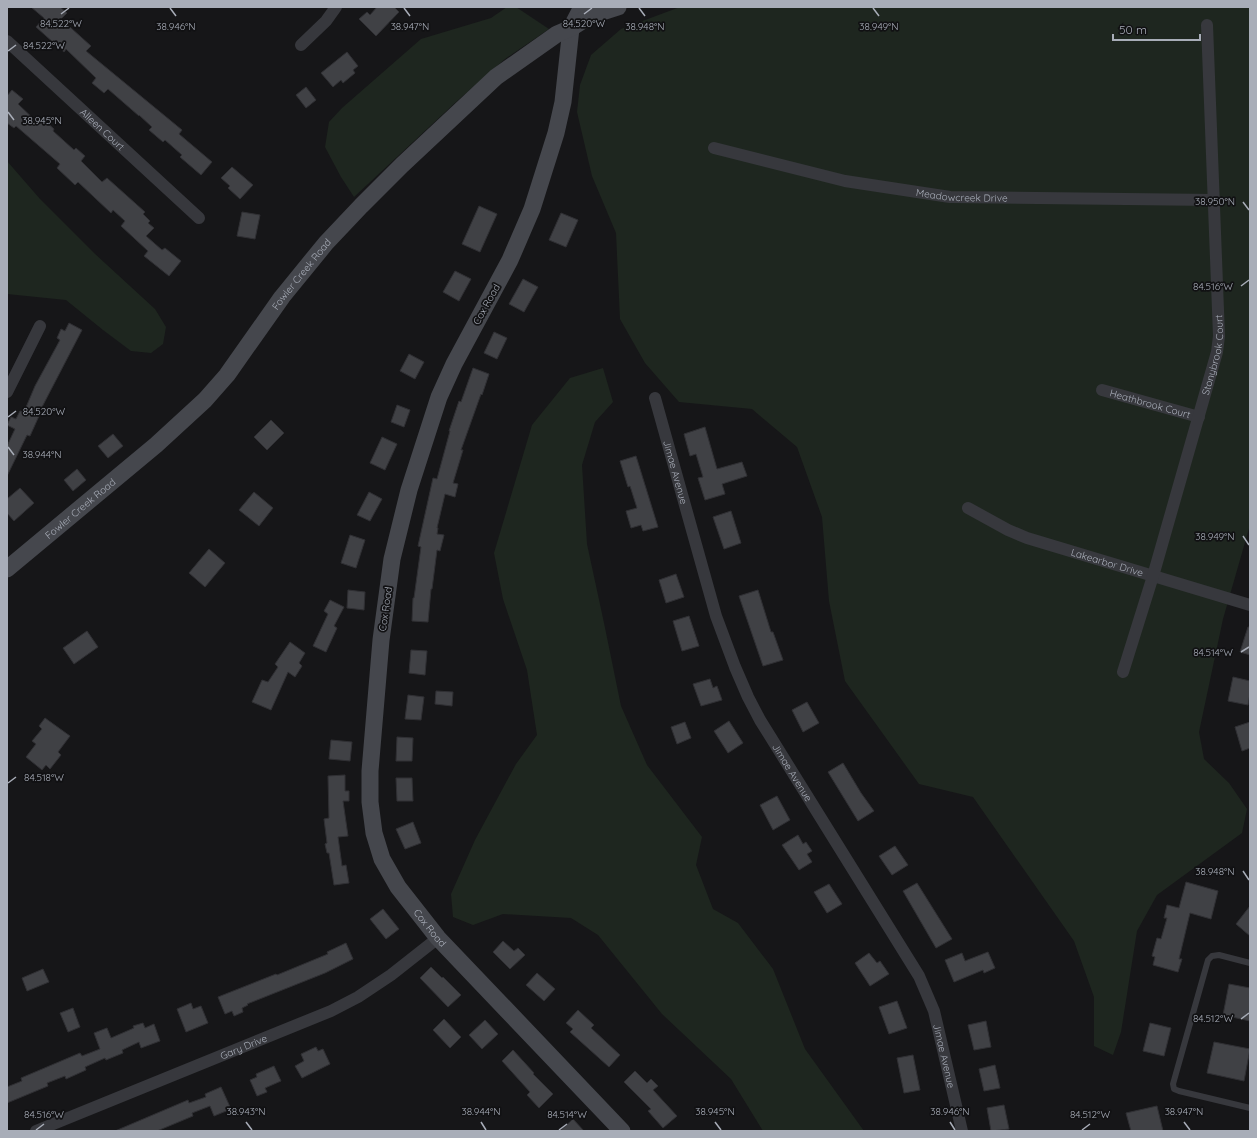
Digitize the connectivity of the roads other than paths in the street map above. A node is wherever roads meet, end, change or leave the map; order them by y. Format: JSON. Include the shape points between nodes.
{"nodes":[{"id":1,"x":335,"y":7,"type":"edge"},
{"id":2,"x":582,"y":7,"type":"edge"},
{"id":3,"x":618,"y":7,"type":"edge"},
{"id":4,"x":1208,"y":25,"type":"dead end"},
{"id":5,"x":571,"y":28,"type":"junction"},
{"id":6,"x":7,"y":41,"type":"edge"},
{"id":7,"x":301,"y":45,"type":"dead end"},
{"id":8,"x":714,"y":148,"type":"dead end"},
{"id":9,"x":1214,"y":200,"type":"junction"},
{"id":10,"x":199,"y":218,"type":"dead end"},
{"id":11,"x":40,"y":326,"type":"dead end"},
{"id":12,"x":1102,"y":390,"type":"dead end"},
{"id":13,"x":7,"y":392,"type":"edge"},
{"id":14,"x":655,"y":398,"type":"dead end"},
{"id":15,"x":1199,"y":417,"type":"junction"},
{"id":16,"x":968,"y":508,"type":"dead end"},
{"id":17,"x":7,"y":570,"type":"edge"},
{"id":18,"x":1153,"y":576,"type":"junction"},
{"id":19,"x":1250,"y":605,"type":"edge"},
{"id":20,"x":1123,"y":672,"type":"dead end"},
{"id":21,"x":438,"y":938,"type":"junction"},
{"id":22,"x":1250,"y":963,"type":"edge"},
{"id":23,"x":1250,"y":1108,"type":"edge"},
{"id":24,"x":36,"y":1131,"type":"edge"},
{"id":25,"x":622,"y":1131,"type":"edge"},
{"id":26,"x":962,"y":1131,"type":"edge"}],
"edges":[{"from":1,"to":7,"type":"street"},
{"from":2,"to":5,"type":"street"},
{"from":3,"to":5,"type":"street","name":"Fowler Creek Road","via":[[590,16]]},
{"from":4,"to":9,"type":"street","name":"Stonybrook Court"},
{"from":5,"to":17,"type":"street","name":"Fowler Creek Road","via":[[557,34],[496,77],[402,165],[326,243],[282,297],[227,375],[205,400],[156,445]]},
{"from":5,"to":21,"type":"street","name":"Cox Road","via":[[563,102],[532,209],[510,260],[439,397],[408,490],[392,559],[381,640],[370,771],[370,802],[374,833],[382,859],[398,887]]},
{"from":6,"to":10,"type":"street","name":"Alleen Court"},
{"from":8,"to":9,"type":"street","name":"Meadowcreek Drive","via":[[845,181],[950,197]]},
{"from":9,"to":15,"type":"street","name":"Stonybrook Court","via":[[1217,352]]},
{"from":11,"to":13,"type":"street"},
{"from":12,"to":15,"type":"street","name":"Heathbrook Court"},
{"from":14,"to":26,"type":"street","name":"Jimae Avenue","via":[[716,616],[735,667],[760,720],[919,976],[934,1011]]},
{"from":15,"to":18,"type":"street","name":"Stonybrook Court"},
{"from":16,"to":18,"type":"street","name":"Lakearbor Drive","via":[[1027,538]]},
{"from":18,"to":19,"type":"street","name":"Lakearbor Drive"},
{"from":18,"to":20,"type":"street","name":"Stonybrook Court"},
{"from":21,"to":24,"type":"street","name":"Gary Drive","via":[[358,997],[331,1010]]},
{"from":21,"to":25,"type":"street","name":"Cox Road"},
{"from":22,"to":23,"type":"lane","via":[[1219,955],[1208,960],[1172,1084],[1174,1089],[1179,1091]]}]}
